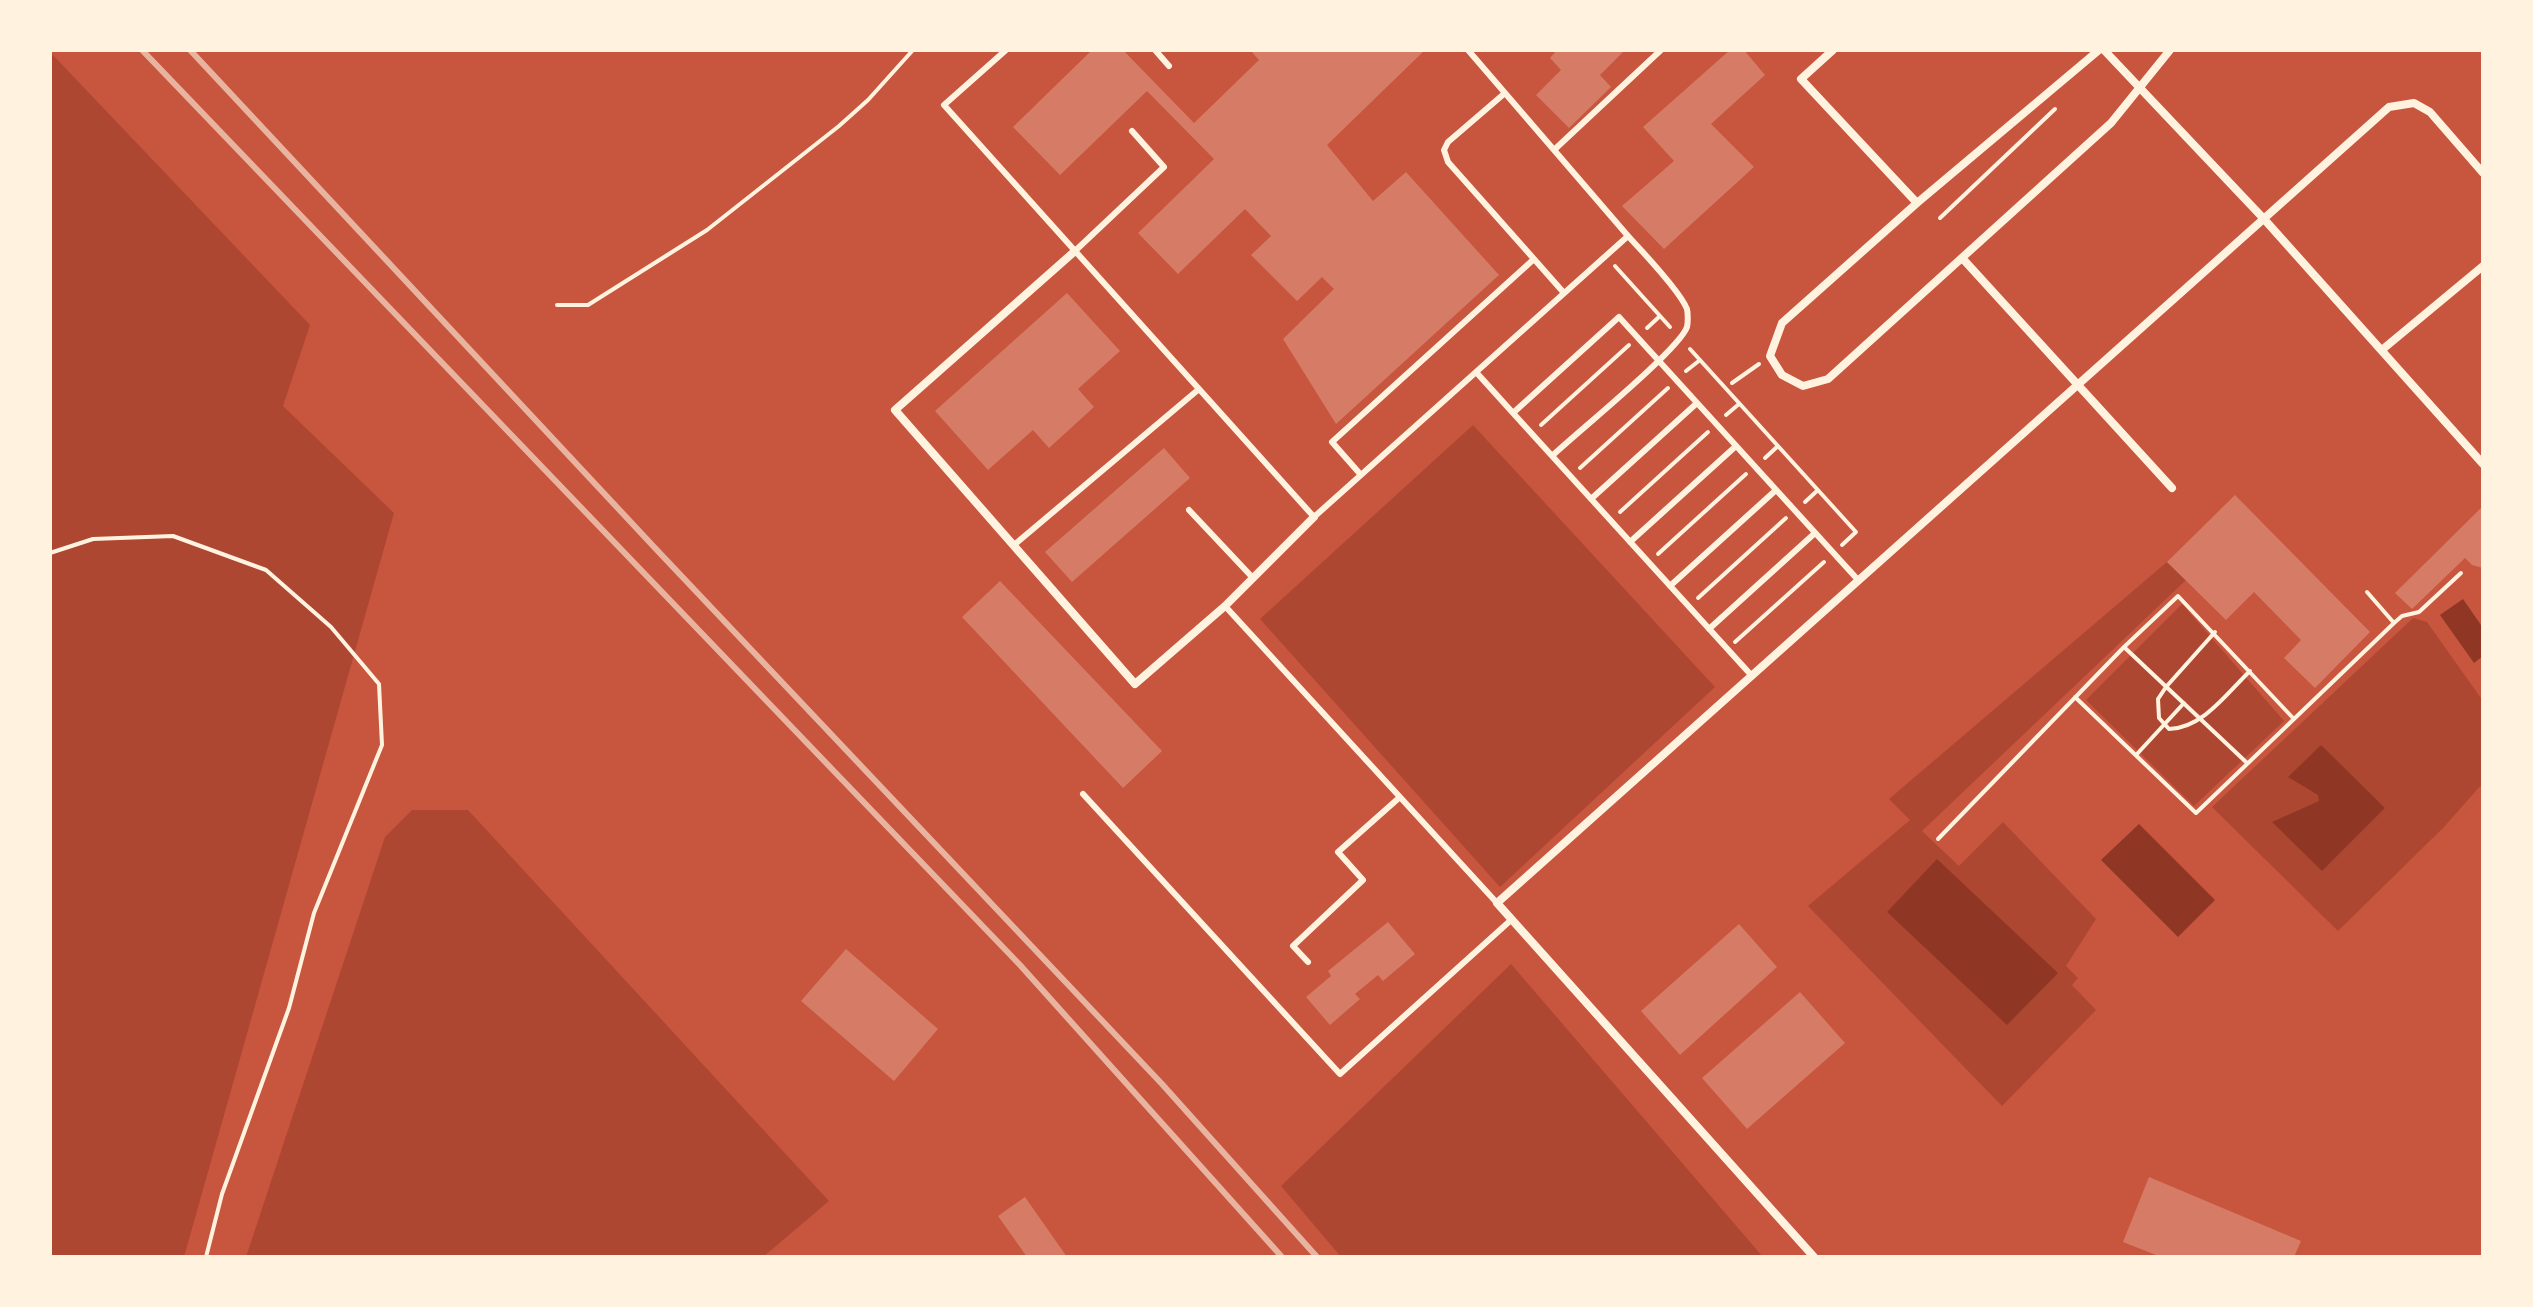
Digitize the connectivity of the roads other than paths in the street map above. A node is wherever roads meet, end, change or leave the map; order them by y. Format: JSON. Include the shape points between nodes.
{"nodes":[{"id":1,"x":1006,"y":50,"type":"edge"},
{"id":2,"x":1155,"y":50,"type":"edge"},
{"id":3,"x":1468,"y":50,"type":"edge"},
{"id":4,"x":1661,"y":50,"type":"edge"},
{"id":5,"x":1833,"y":50,"type":"edge"},
{"id":6,"x":2102,"y":50,"type":"edge"},
{"id":7,"x":2170,"y":50,"type":"edge"},
{"id":8,"x":1169,"y":66,"type":"dead end"},
{"id":9,"x":2140,"y":89,"type":"junction"},
{"id":10,"x":1505,"y":93,"type":"junction"},
{"id":11,"x":1132,"y":131,"type":"dead end"},
{"id":12,"x":1554,"y":150,"type":"junction"},
{"id":13,"x":2483,"y":173,"type":"edge"},
{"id":14,"x":1917,"y":203,"type":"junction"},
{"id":15,"x":2264,"y":219,"type":"junction"},
{"id":16,"x":1628,"y":236,"type":"junction"},
{"id":17,"x":1075,"y":251,"type":"junction"},
{"id":18,"x":1534,"y":259,"type":"junction"},
{"id":19,"x":1963,"y":259,"type":"junction"},
{"id":20,"x":2483,"y":266,"type":"edge"},
{"id":21,"x":1564,"y":293,"type":"junction"},
{"id":22,"x":2383,"y":349,"type":"junction"},
{"id":23,"x":1658,"y":360,"type":"junction"},
{"id":24,"x":1476,"y":372,"type":"junction"},
{"id":25,"x":2078,"y":386,"type":"junction"},
{"id":26,"x":1199,"y":389,"type":"junction"},
{"id":27,"x":1697,"y":403,"type":"junction"},
{"id":28,"x":1513,"y":413,"type":"junction"},
{"id":29,"x":1736,"y":446,"type":"junction"},
{"id":30,"x":1552,"y":456,"type":"junction"},
{"id":31,"x":2483,"y":464,"type":"edge"},
{"id":32,"x":1361,"y":475,"type":"junction"},
{"id":33,"x":2172,"y":488,"type":"dead end"},
{"id":34,"x":1776,"y":490,"type":"junction"},
{"id":35,"x":1591,"y":499,"type":"junction"},
{"id":36,"x":1189,"y":510,"type":"dead end"},
{"id":37,"x":1314,"y":517,"type":"junction"},
{"id":38,"x":1815,"y":533,"type":"junction"},
{"id":39,"x":1630,"y":542,"type":"junction"},
{"id":40,"x":1014,"y":545,"type":"junction"},
{"id":41,"x":1253,"y":578,"type":"junction"},
{"id":42,"x":1859,"y":581,"type":"junction"},
{"id":43,"x":1670,"y":586,"type":"junction"},
{"id":44,"x":1225,"y":606,"type":"junction"},
{"id":45,"x":1709,"y":629,"type":"junction"},
{"id":46,"x":1752,"y":676,"type":"junction"},
{"id":47,"x":1083,"y":794,"type":"dead end"},
{"id":48,"x":1400,"y":797,"type":"junction"},
{"id":49,"x":1497,"y":903,"type":"junction"},
{"id":50,"x":1513,"y":922,"type":"junction"},
{"id":51,"x":1308,"y":962,"type":"dead end"},
{"id":52,"x":1814,"y":1257,"type":"edge"}],
"edges":[{"from":1,"to":17,"type":"lane","via":[[944,105]]},
{"from":2,"to":8,"type":"lane"},
{"from":3,"to":10,"type":"lane"},
{"from":4,"to":12,"type":"lane"},
{"from":5,"to":14,"type":"street","via":[[1801,79]]},
{"from":6,"to":9,"type":"street"},
{"from":6,"to":14,"type":"street"},
{"from":7,"to":9,"type":"street"},
{"from":9,"to":15,"type":"street"},
{"from":9,"to":19,"type":"street","via":[[2111,123]]},
{"from":10,"to":12,"type":"lane"},
{"from":10,"to":18,"type":"lane","via":[[1444,150],[1448,162]]},
{"from":11,"to":17,"type":"lane","via":[[1164,167]]},
{"from":12,"to":16,"type":"lane"},
{"from":13,"to":15,"type":"street","via":[[2430,112],[2414,103],[2389,107]]},
{"from":14,"to":19,"type":"street","via":[[1782,323],[1770,356],[1782,375],[1803,386],[1828,379]]},
{"from":15,"to":22,"type":"street"},
{"from":15,"to":25,"type":"street"},
{"from":16,"to":21,"type":"lane"},
{"from":16,"to":23,"type":"lane","via":[[1687,308],[1688,325]]},
{"from":17,"to":26,"type":"lane"},
{"from":17,"to":40,"type":"street","via":[[895,410]]},
{"from":18,"to":21,"type":"lane"},
{"from":18,"to":32,"type":"lane","via":[[1332,442]]},
{"from":19,"to":25,"type":"street"},
{"from":20,"to":22,"type":"street"},
{"from":21,"to":24,"type":"lane"},
{"from":22,"to":31,"type":"street"},
{"from":23,"to":27,"type":"lane"},
{"from":23,"to":28,"type":"lane","via":[[1619,317]]},
{"from":23,"to":30,"type":"lane"},
{"from":24,"to":28,"type":"lane"},
{"from":24,"to":32,"type":"lane"},
{"from":25,"to":33,"type":"street"},
{"from":25,"to":42,"type":"street"},
{"from":26,"to":37,"type":"lane"},
{"from":26,"to":40,"type":"lane"},
{"from":27,"to":29,"type":"lane"},
{"from":27,"to":35,"type":"lane"},
{"from":28,"to":30,"type":"lane"},
{"from":29,"to":34,"type":"lane"},
{"from":29,"to":39,"type":"lane"},
{"from":30,"to":35,"type":"lane"},
{"from":32,"to":37,"type":"lane"},
{"from":34,"to":38,"type":"lane"},
{"from":34,"to":43,"type":"lane"},
{"from":35,"to":39,"type":"lane"},
{"from":36,"to":41,"type":"lane"},
{"from":37,"to":41,"type":"street"},
{"from":38,"to":42,"type":"lane"},
{"from":38,"to":45,"type":"lane"},
{"from":39,"to":43,"type":"lane"},
{"from":40,"to":44,"type":"street","via":[[1135,684]]},
{"from":41,"to":44,"type":"street"},
{"from":42,"to":46,"type":"street"},
{"from":43,"to":45,"type":"lane"},
{"from":44,"to":48,"type":"lane"},
{"from":45,"to":46,"type":"lane"},
{"from":46,"to":49,"type":"street"},
{"from":47,"to":50,"type":"lane","via":[[1340,1074]]},
{"from":48,"to":49,"type":"lane"},
{"from":48,"to":51,"type":"lane","via":[[1338,852],[1363,880],[1293,946]]},
{"from":49,"to":50,"type":"street"},
{"from":50,"to":52,"type":"street"}]}
